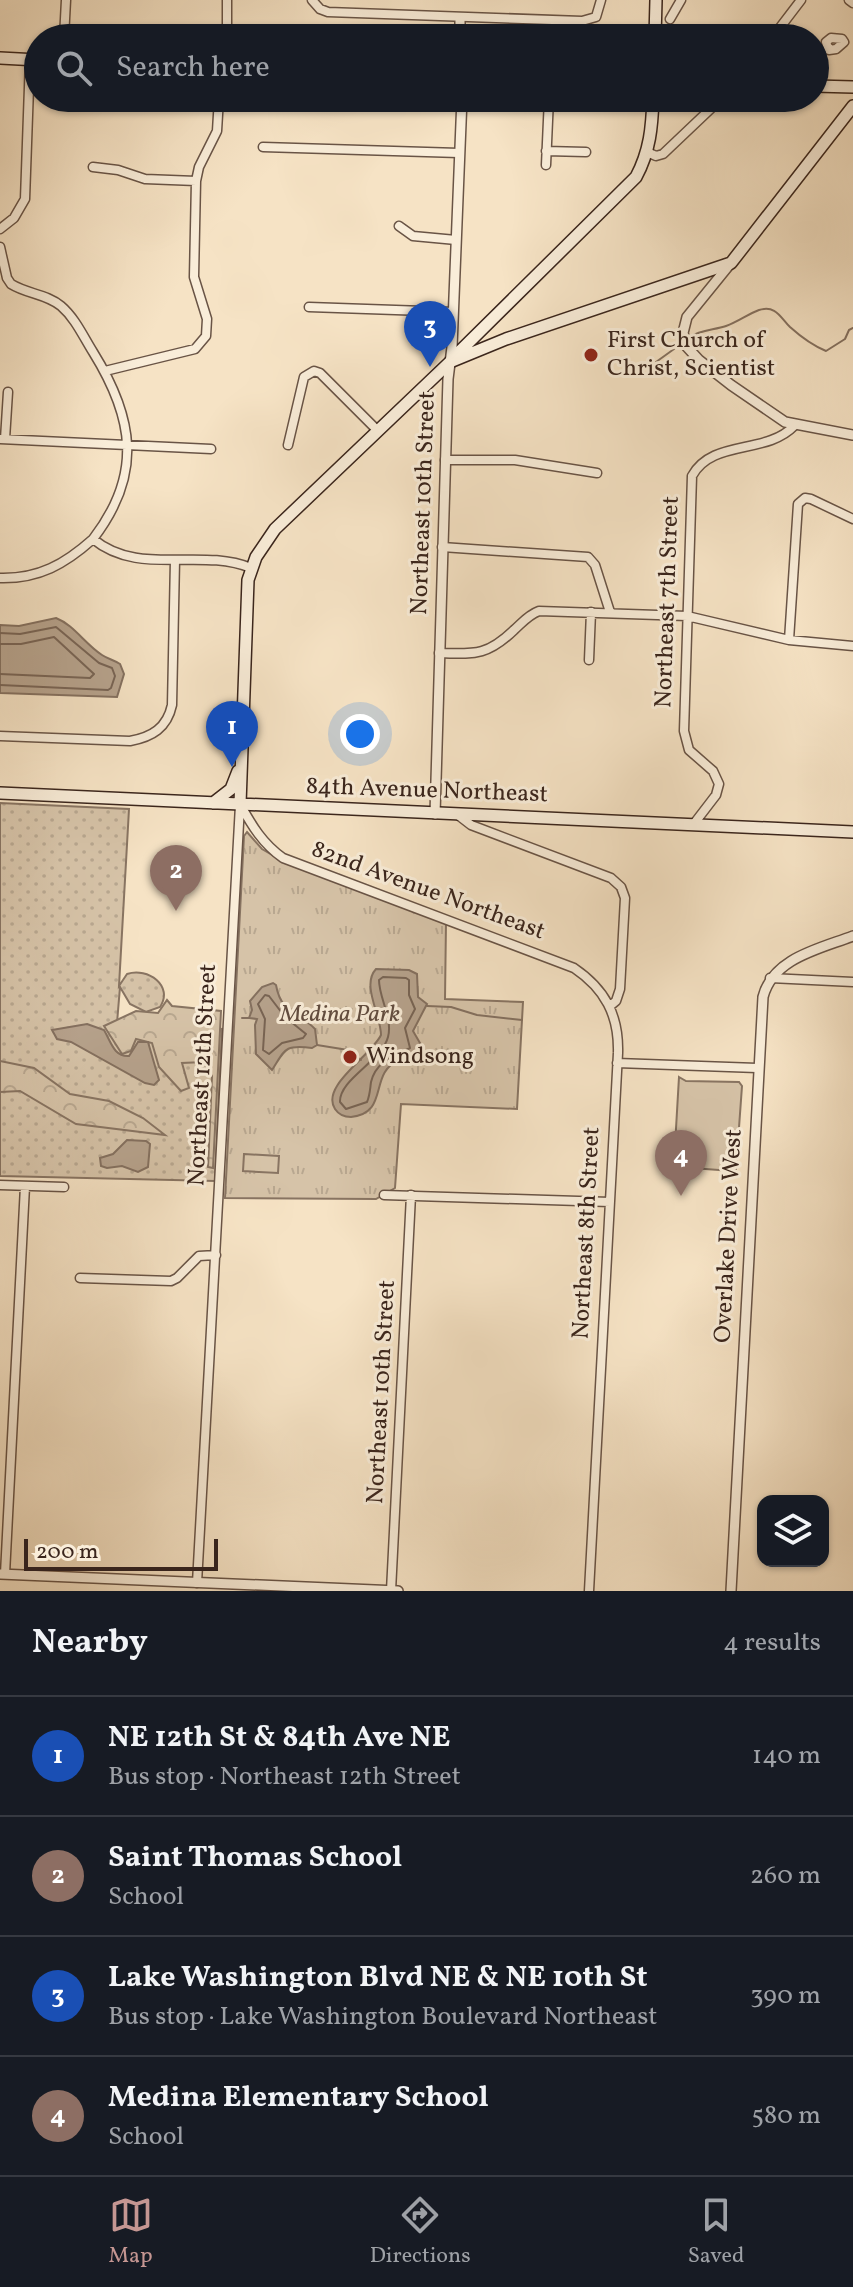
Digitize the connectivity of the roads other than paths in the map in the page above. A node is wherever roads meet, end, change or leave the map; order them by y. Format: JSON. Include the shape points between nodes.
{"nodes":[{"id":1,"x":66,"y":0,"type":"edge"},
{"id":2,"x":227,"y":0,"type":"edge"},
{"id":3,"x":601,"y":0,"type":"edge"},
{"id":4,"x":656,"y":0,"type":"edge"},
{"id":5,"x":681,"y":0,"type":"edge"},
{"id":6,"x":801,"y":0,"type":"edge"},
{"id":7,"x":314,"y":2,"type":"edge"},
{"id":8,"x":460,"y":18,"type":"junction"},
{"id":9,"x":670,"y":19,"type":"dead end"},
{"id":10,"x":65,"y":24,"type":"edge"},
{"id":11,"x":227,"y":24,"type":"edge"},
{"id":12,"x":460,"y":24,"type":"edge"},
{"id":13,"x":655,"y":24,"type":"edge"},
{"id":14,"x":783,"y":24,"type":"edge"},
{"id":15,"x":853,"y":32,"type":"edge"},
{"id":16,"x":844,"y":41,"type":"dead end"},
{"id":17,"x":0,"y":58,"type":"edge"},
{"id":18,"x":24,"y":59,"type":"edge"},
{"id":19,"x":829,"y":86,"type":"edge"},
{"id":20,"x":853,"y":87,"type":"edge"},
{"id":21,"x":853,"y":106,"type":"edge"},
{"id":22,"x":31,"y":112,"type":"edge"},
{"id":23,"x":218,"y":112,"type":"edge"},
{"id":24,"x":461,"y":112,"type":"edge"},
{"id":25,"x":548,"y":112,"type":"edge"},
{"id":26,"x":651,"y":112,"type":"edge"},
{"id":27,"x":707,"y":112,"type":"edge"},
{"id":28,"x":263,"y":147,"type":"dead end"},
{"id":29,"x":546,"y":151,"type":"junction"},
{"id":30,"x":586,"y":152,"type":"dead end"},
{"id":31,"x":647,"y":152,"type":"junction"},
{"id":32,"x":459,"y":153,"type":"junction"},
{"id":33,"x":546,"y":165,"type":"dead end"},
{"id":34,"x":93,"y":167,"type":"dead end"},
{"id":35,"x":196,"y":181,"type":"junction"},
{"id":36,"x":399,"y":226,"type":"dead end"},
{"id":37,"x":0,"y":229,"type":"edge"},
{"id":38,"x":456,"y":240,"type":"junction"},
{"id":39,"x":0,"y":247,"type":"edge"},
{"id":40,"x":731,"y":263,"type":"junction"},
{"id":41,"x":708,"y":271,"type":"junction"},
{"id":42,"x":717,"y":281,"type":"junction"},
{"id":43,"x":309,"y":307,"type":"dead end"},
{"id":44,"x":453,"y":312,"type":"junction"},
{"id":45,"x":492,"y":320,"type":"junction"},
{"id":46,"x":506,"y":339,"type":"junction"},
{"id":47,"x":450,"y":362,"type":"junction"},
{"id":48,"x":105,"y":371,"type":"junction"},
{"id":49,"x":8,"y":392,"type":"dead end"},
{"id":50,"x":794,"y":426,"type":"junction"},
{"id":51,"x":376,"y":429,"type":"junction"},
{"id":52,"x":853,"y":435,"type":"edge"},
{"id":53,"x":3,"y":439,"type":"edge"},
{"id":54,"x":127,"y":444,"type":"junction"},
{"id":55,"x":288,"y":445,"type":"dead end"},
{"id":56,"x":211,"y":449,"type":"dead end"},
{"id":57,"x":445,"y":460,"type":"junction"},
{"id":58,"x":597,"y":473,"type":"dead end"},
{"id":59,"x":853,"y":519,"type":"edge"},
{"id":60,"x":93,"y":539,"type":"junction"},
{"id":61,"x":442,"y":547,"type":"junction"},
{"id":62,"x":175,"y":560,"type":"junction"},
{"id":63,"x":251,"y":568,"type":"junction"},
{"id":64,"x":0,"y":578,"type":"edge"},
{"id":65,"x":591,"y":612,"type":"junction"},
{"id":66,"x":610,"y":612,"type":"junction"},
{"id":67,"x":687,"y":616,"type":"junction"},
{"id":68,"x":789,"y":640,"type":"junction"},
{"id":69,"x":853,"y":646,"type":"edge"},
{"id":70,"x":439,"y":653,"type":"junction"},
{"id":71,"x":589,"y":660,"type":"dead end"},
{"id":72,"x":0,"y":736,"type":"edge"},
{"id":73,"x":241,"y":763,"type":"junction"},
{"id":74,"x":0,"y":793,"type":"edge"},
{"id":75,"x":213,"y":803,"type":"junction"},
{"id":76,"x":240,"y":804,"type":"junction"},
{"id":77,"x":435,"y":814,"type":"junction"},
{"id":78,"x":457,"y":815,"type":"junction"},
{"id":79,"x":693,"y":825,"type":"junction"},
{"id":80,"x":255,"y":830,"type":"junction"},
{"id":81,"x":853,"y":832,"type":"edge"},
{"id":82,"x":238,"y":839,"type":"junction"},
{"id":83,"x":853,"y":936,"type":"edge"},
{"id":84,"x":770,"y":978,"type":"junction"},
{"id":85,"x":853,"y":982,"type":"edge"},
{"id":86,"x":610,"y":1006,"type":"junction"},
{"id":87,"x":617,"y":1063,"type":"junction"},
{"id":88,"x":757,"y":1068,"type":"junction"},
{"id":89,"x":0,"y":1185,"type":"edge"},
{"id":90,"x":25,"y":1186,"type":"junction"},
{"id":91,"x":64,"y":1187,"type":"dead end"},
{"id":92,"x":384,"y":1195,"type":"dead end"},
{"id":93,"x":411,"y":1195,"type":"junction"},
{"id":94,"x":610,"y":1202,"type":"junction"},
{"id":95,"x":216,"y":1255,"type":"junction"},
{"id":96,"x":80,"y":1278,"type":"dead end"},
{"id":97,"x":2,"y":1574,"type":"edge"},
{"id":98,"x":197,"y":1583,"type":"junction"},
{"id":99,"x":391,"y":1591,"type":"edge"},
{"id":100,"x":398,"y":1591,"type":"edge"},
{"id":101,"x":589,"y":1591,"type":"edge"},
{"id":102,"x":731,"y":1591,"type":"edge"}],
"edges":[{"from":1,"to":10,"type":"street"},
{"from":2,"to":11,"type":"street"},
{"from":3,"to":8,"type":"street","via":[[596,17],[582,21]]},
{"from":4,"to":13,"type":"main road"},
{"from":5,"to":9,"type":"street"},
{"from":6,"to":14,"type":"street"},
{"from":7,"to":8,"type":"street","via":[[328,12]]},
{"from":8,"to":12,"type":"street"},
{"from":15,"to":16,"type":"street"},
{"from":17,"to":18,"type":"main road"},
{"from":19,"to":20,"type":"main road"},
{"from":21,"to":40,"type":"main road"},
{"from":22,"to":37,"type":"street","via":[[25,199]]},
{"from":23,"to":35,"type":"street","via":[[217,131]]},
{"from":24,"to":32,"type":"street","name":"Northeast 10th Street"},
{"from":25,"to":29,"type":"street"},
{"from":26,"to":31,"type":"main road"},
{"from":27,"to":31,"type":"street","via":[[663,154]]},
{"from":28,"to":32,"type":"street"},
{"from":29,"to":30,"type":"street"},
{"from":29,"to":33,"type":"street"},
{"from":31,"to":45,"type":"main road","via":[[627,187]]},
{"from":32,"to":38,"type":"street","name":"Northeast 10th Street"},
{"from":34,"to":35,"type":"street","via":[[145,179]]},
{"from":35,"to":48,"type":"street","via":[[194,277],[207,319],[206,336],[195,349]]},
{"from":36,"to":38,"type":"street","via":[[413,236]]},
{"from":38,"to":44,"type":"street","name":"Northeast 10th Street"},
{"from":39,"to":48,"type":"street","via":[[11,284],[59,303]]},
{"from":40,"to":41,"type":"main road"},
{"from":40,"to":42,"type":"street"},
{"from":41,"to":42,"type":"street"},
{"from":41,"to":46,"type":"main road"},
{"from":42,"to":50,"type":"street","via":[[685,322],[687,347],[731,385]]},
{"from":43,"to":44,"type":"street"},
{"from":44,"to":47,"type":"street","name":"Northeast 10th Street"},
{"from":45,"to":46,"type":"main road","via":[[494,336]]},
{"from":45,"to":47,"type":"main road"},
{"from":46,"to":47,"type":"main road"},
{"from":47,"to":51,"type":"main road"},
{"from":47,"to":57,"type":"street","name":"Northeast 10th Street"},
{"from":48,"to":54,"type":"street","via":[[119,399]]},
{"from":49,"to":53,"type":"street"},
{"from":50,"to":52,"type":"street"},
{"from":50,"to":67,"type":"street","name":"Northeast 7th Street","via":[[771,441],[710,456],[696,469],[691,482]]},
{"from":51,"to":55,"type":"street","via":[[314,371],[304,377]]},
{"from":51,"to":63,"type":"main road","via":[[275,529]]},
{"from":53,"to":54,"type":"street"},
{"from":54,"to":56,"type":"street"},
{"from":54,"to":60,"type":"street","via":[[118,500]]},
{"from":57,"to":58,"type":"street","via":[[515,460]]},
{"from":57,"to":61,"type":"street","name":"Northeast 10th Street"},
{"from":59,"to":68,"type":"street","via":[[811,499],[796,507]]},
{"from":60,"to":62,"type":"street","via":[[127,558]]},
{"from":60,"to":64,"type":"street","via":[[43,573]]},
{"from":61,"to":66,"type":"street","via":[[588,557]]},
{"from":61,"to":70,"type":"street","name":"Northeast 10th Street"},
{"from":62,"to":63,"type":"street"},
{"from":62,"to":72,"type":"street","via":[[172,705],[165,723],[155,733],[130,741]]},
{"from":63,"to":73,"type":"main road","name":"Northeast 12th Street"},
{"from":65,"to":66,"type":"street"},
{"from":65,"to":70,"type":"street","via":[[539,611],[488,651]]},
{"from":65,"to":71,"type":"street"},
{"from":66,"to":67,"type":"street"},
{"from":67,"to":68,"type":"street"},
{"from":67,"to":79,"type":"street","name":"Northeast 7th Street","via":[[685,736],[689,750],[713,771],[719,784]]},
{"from":68,"to":69,"type":"street"},
{"from":70,"to":77,"type":"street","name":"Northeast 10th Street"},
{"from":73,"to":75,"type":"main road","via":[[231,789]]},
{"from":73,"to":76,"type":"main road","name":"Northeast 12th Street"},
{"from":74,"to":75,"type":"main road","name":"84th Avenue Northeast"},
{"from":75,"to":76,"type":"main road","name":"84th Avenue Northeast"},
{"from":76,"to":77,"type":"main road","name":"84th Avenue Northeast"},
{"from":76,"to":80,"type":"street","name":"82nd Avenue Northeast"},
{"from":76,"to":82,"type":"street","name":"Northeast 12th Street"},
{"from":77,"to":78,"type":"main road","name":"84th Avenue Northeast"},
{"from":78,"to":79,"type":"main road","name":"84th Avenue Northeast"},
{"from":78,"to":86,"type":"street","name":"Northeast 8th Street","via":[[618,884],[625,898],[620,989]]},
{"from":79,"to":81,"type":"main road","name":"84th Avenue Northeast"},
{"from":80,"to":82,"type":"street","via":[[246,829]]},
{"from":80,"to":86,"type":"street","name":"82nd Avenue Northeast","via":[[272,851],[297,864],[574,968],[596,984]]},
{"from":82,"to":95,"type":"street","name":"Northeast 12th Street"},
{"from":83,"to":84,"type":"street","via":[[792,960]]},
{"from":84,"to":85,"type":"street"},
{"from":84,"to":88,"type":"street","name":"Overlake Drive West","via":[[761,1007]]},
{"from":86,"to":87,"type":"street","name":"Northeast 8th Street","via":[[617,1027]]},
{"from":87,"to":88,"type":"street"},
{"from":87,"to":94,"type":"street","name":"Northeast 8th Street"},
{"from":88,"to":102,"type":"street","name":"Overlake Drive West"},
{"from":89,"to":90,"type":"street"},
{"from":90,"to":91,"type":"street"},
{"from":90,"to":97,"type":"street"},
{"from":92,"to":93,"type":"street"},
{"from":93,"to":94,"type":"street"},
{"from":93,"to":99,"type":"street","name":"Northeast 10th Street"},
{"from":94,"to":101,"type":"street","name":"Northeast 8th Street"},
{"from":95,"to":96,"type":"street","via":[[199,1256],[171,1281]]},
{"from":95,"to":98,"type":"street","name":"Northeast 12th Street"},
{"from":97,"to":98,"type":"street"},
{"from":98,"to":99,"type":"street"},
{"from":99,"to":100,"type":"street"}]}
